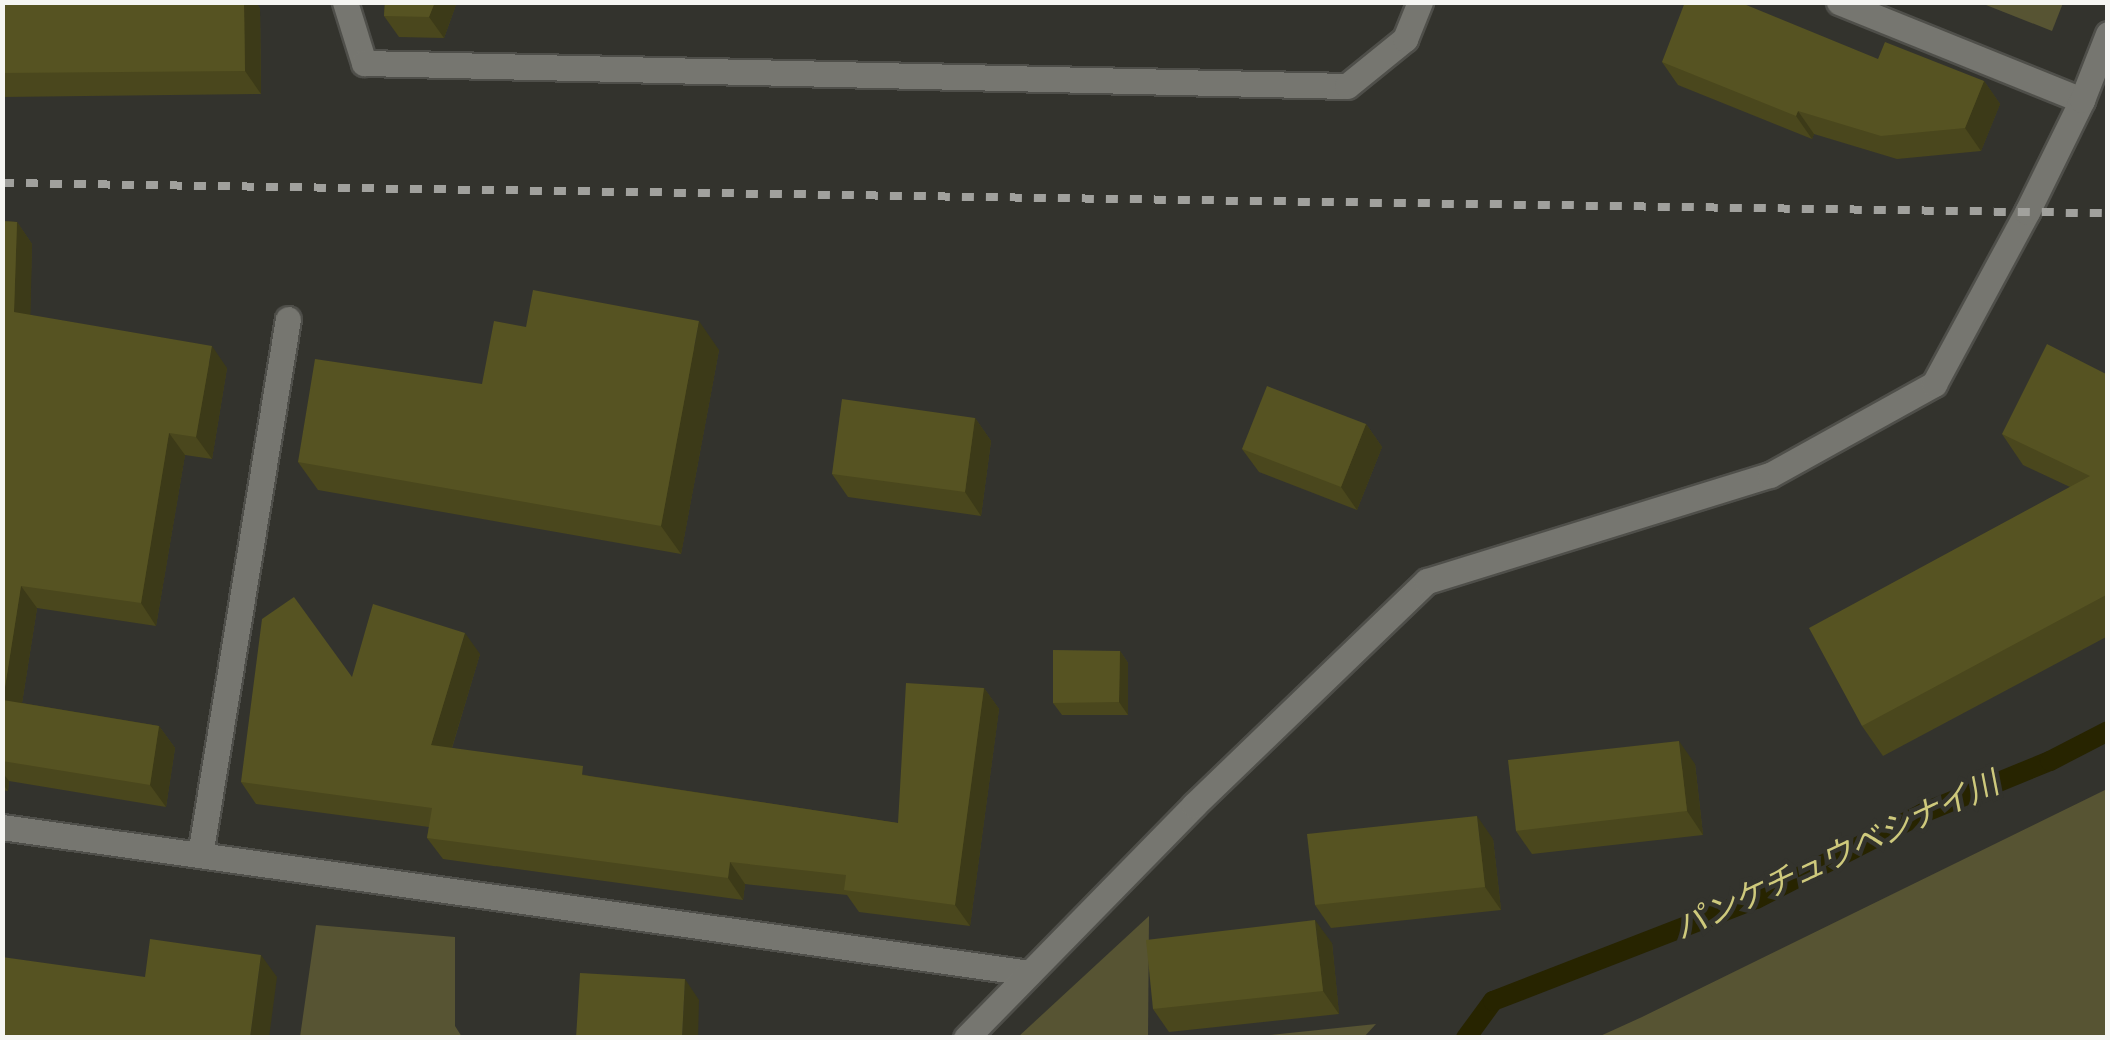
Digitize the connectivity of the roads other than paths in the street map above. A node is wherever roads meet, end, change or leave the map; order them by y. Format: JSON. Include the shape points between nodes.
{"nodes":[{"id":1,"x":346,"y":2,"type":"edge"},
{"id":2,"x":1420,"y":2,"type":"edge"},
{"id":3,"x":1839,"y":2,"type":"edge"},
{"id":4,"x":2108,"y":34,"type":"edge"},
{"id":5,"x":2082,"y":100,"type":"junction"},
{"id":6,"x":288,"y":319,"type":"dead end"},
{"id":7,"x":2,"y":827,"type":"edge"},
{"id":8,"x":200,"y":855,"type":"junction"},
{"id":9,"x":1030,"y":972,"type":"junction"},
{"id":10,"x":966,"y":1038,"type":"edge"}],
"edges":[{"from":1,"to":2,"type":"street","via":[[364,63],[1347,86],[1405,39]]},
{"from":3,"to":5,"type":"street"},
{"from":4,"to":5,"type":"street"},
{"from":5,"to":9,"type":"street","via":[[1934,384],[1770,475],[1426,581]]},
{"from":6,"to":8,"type":"street"},
{"from":7,"to":8,"type":"street"},
{"from":8,"to":9,"type":"street"},
{"from":9,"to":10,"type":"street"}]}
